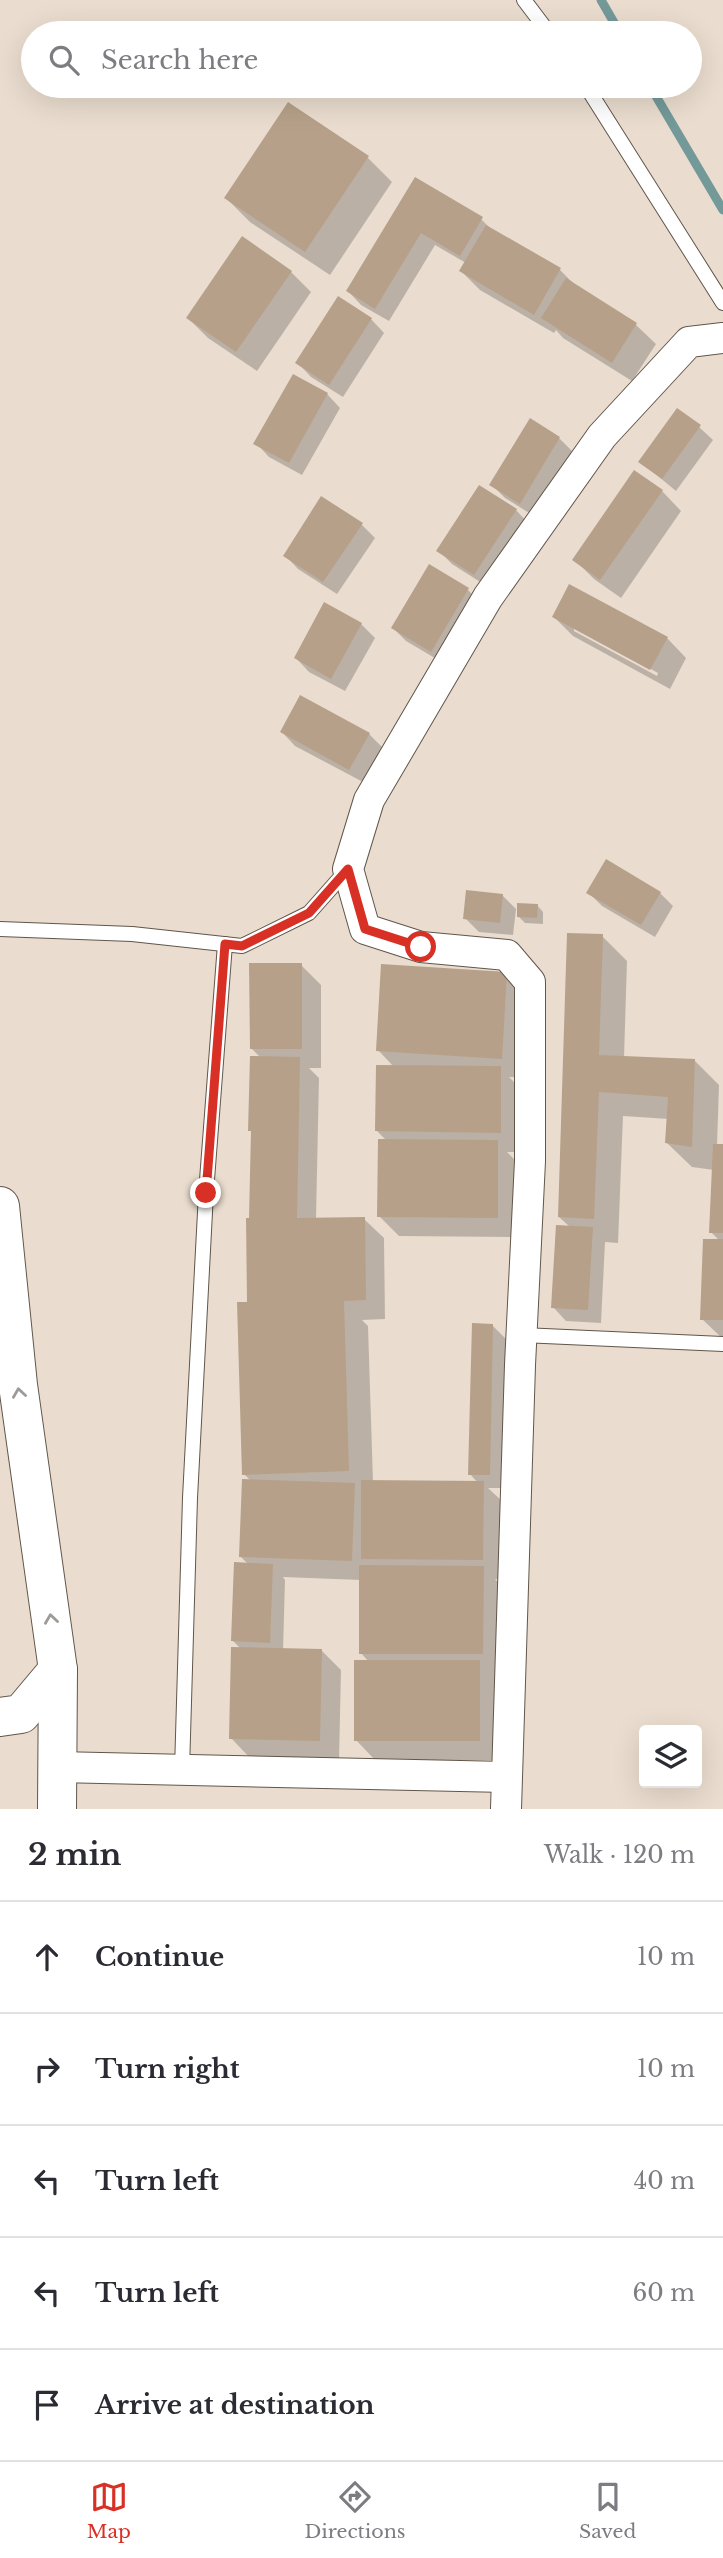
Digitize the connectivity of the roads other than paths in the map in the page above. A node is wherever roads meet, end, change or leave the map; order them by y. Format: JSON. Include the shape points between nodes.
{"nodes":[{"id":1,"x":524,"y":0,"type":"edge"},
{"id":2,"x":540,"y":21,"type":"edge"},
{"id":3,"x":594,"y":98,"type":"edge"},
{"id":4,"x":723,"y":303,"type":"edge"},
{"id":5,"x":723,"y":338,"type":"edge"},
{"id":6,"x":348,"y":869,"type":"junction"},
{"id":7,"x":0,"y":929,"type":"edge"},
{"id":8,"x":225,"y":944,"type":"junction"},
{"id":9,"x":0,"y":1206,"type":"edge"},
{"id":10,"x":522,"y":1335,"type":"junction"},
{"id":11,"x":723,"y":1344,"type":"edge"},
{"id":12,"x":58,"y":1670,"type":"junction"},
{"id":13,"x":0,"y":1717,"type":"edge"},
{"id":14,"x":57,"y":1767,"type":"junction"},
{"id":15,"x":182,"y":1770,"type":"junction"},
{"id":16,"x":506,"y":1777,"type":"junction"},
{"id":17,"x":57,"y":1809,"type":"edge"},
{"id":18,"x":506,"y":1809,"type":"edge"}],
"edges":[{"from":1,"to":2,"type":"lane"},
{"from":3,"to":4,"type":"lane"},
{"from":5,"to":6,"type":"street","via":[[689,342],[602,436],[488,597],[369,800]]},
{"from":6,"to":8,"type":"lane","via":[[309,913],[242,946]]},
{"from":6,"to":10,"type":"street","via":[[365,929],[421,947],[507,955],[530,982],[530,1161]]},
{"from":7,"to":8,"type":"lane","via":[[132,934]]},
{"from":8,"to":15,"type":"lane","via":[[201,1276]]},
{"from":12,"to":9,"type":"highway","one_way":true,"via":[[18,1385]]},
{"from":10,"to":11,"type":"lane"},
{"from":10,"to":16,"type":"street"},
{"from":12,"to":13,"type":"highway","via":[[21,1714]]},
{"from":12,"to":14,"type":"highway"},
{"from":14,"to":15,"type":"street"},
{"from":14,"to":17,"type":"highway"},
{"from":15,"to":16,"type":"street"},
{"from":16,"to":18,"type":"street"}]}
